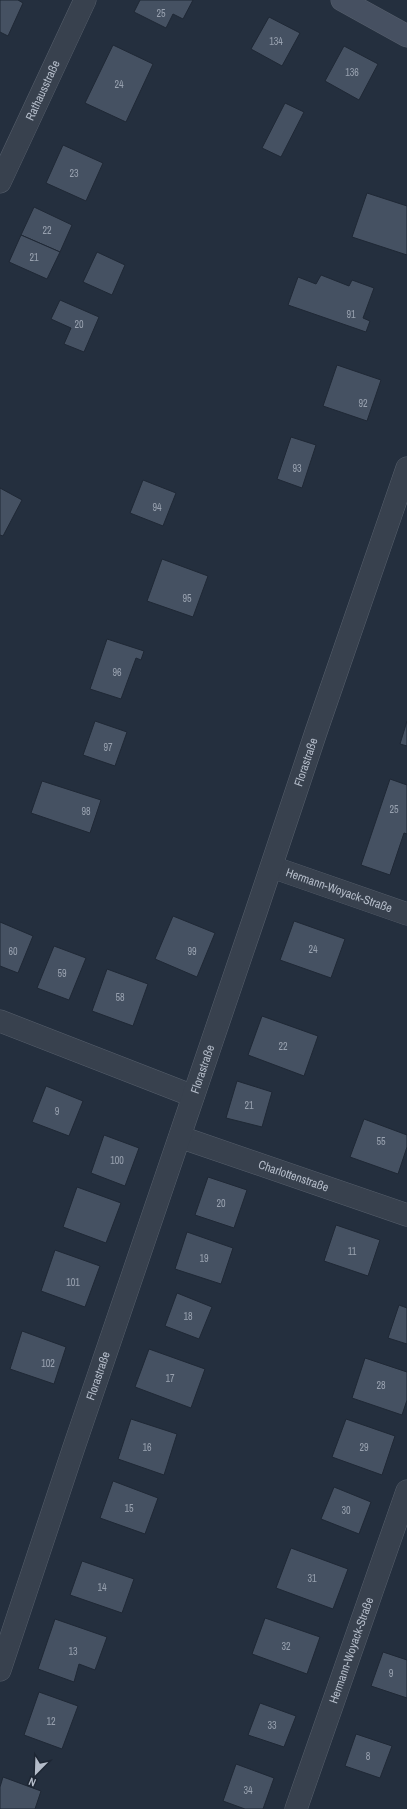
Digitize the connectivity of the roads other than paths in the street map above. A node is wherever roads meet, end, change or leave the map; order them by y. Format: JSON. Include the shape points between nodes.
{"nodes":[{"id":1,"x":85,"y":0,"type":"edge"},
{"id":2,"x":342,"y":0,"type":"edge"},
{"id":3,"x":407,"y":36,"type":"edge"},
{"id":4,"x":0,"y":182,"type":"edge"},
{"id":5,"x":407,"y":468,"type":"edge"},
{"id":6,"x":272,"y":867,"type":"junction"},
{"id":7,"x":407,"y":914,"type":"edge"},
{"id":8,"x":0,"y":1021,"type":"edge"},
{"id":9,"x":193,"y":1096,"type":"junction"},
{"id":10,"x":180,"y":1136,"type":"junction"},
{"id":11,"x":407,"y":1215,"type":"edge"},
{"id":12,"x":407,"y":1491,"type":"edge"},
{"id":13,"x":0,"y":1670,"type":"edge"},
{"id":14,"x":296,"y":1809,"type":"edge"}],
"edges":[{"from":1,"to":4,"type":"street","name":"Rathausstraße"},
{"from":2,"to":3,"type":"street"},
{"from":5,"to":6,"type":"street","name":"Florastraße"},
{"from":6,"to":7,"type":"street","name":"Hermann-Woyack-Straße"},
{"from":6,"to":9,"type":"street","name":"Florastraße"},
{"from":8,"to":9,"type":"street"},
{"from":9,"to":10,"type":"street","name":"Florastraße"},
{"from":10,"to":11,"type":"street","name":"Charlottenstraße"},
{"from":10,"to":13,"type":"street","name":"Florastraße"},
{"from":12,"to":14,"type":"street","name":"Hermann-Woyack-Straße"}]}
